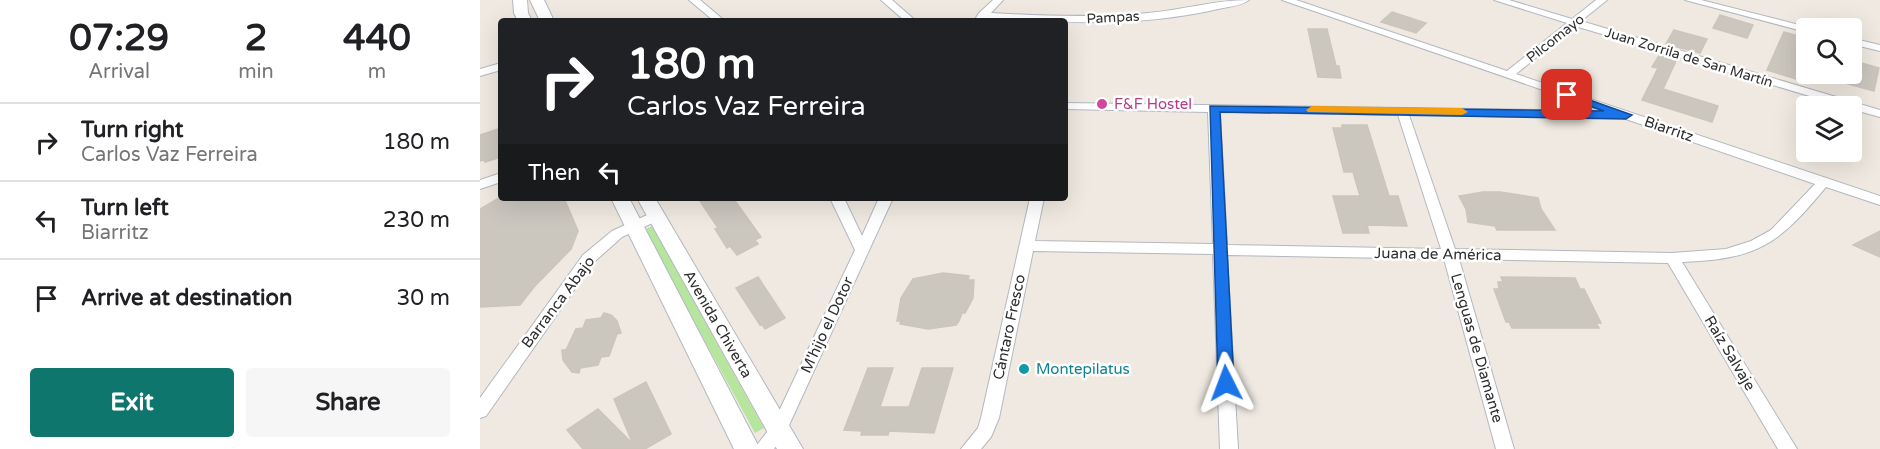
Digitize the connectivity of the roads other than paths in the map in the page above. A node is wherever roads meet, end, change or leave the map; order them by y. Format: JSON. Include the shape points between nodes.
{"nodes":[{"id":1,"x":520,"y":0,"type":"edge"},
{"id":2,"x":537,"y":0,"type":"edge"},
{"id":3,"x":694,"y":0,"type":"edge"},
{"id":4,"x":885,"y":0,"type":"edge"},
{"id":5,"x":998,"y":0,"type":"edge"},
{"id":6,"x":1244,"y":0,"type":"edge"},
{"id":7,"x":1287,"y":0,"type":"edge"},
{"id":8,"x":1498,"y":0,"type":"edge"},
{"id":9,"x":1602,"y":0,"type":"edge"},
{"id":10,"x":1690,"y":0,"type":"edge"},
{"id":11,"x":524,"y":18,"type":"edge"},
{"id":12,"x":546,"y":18,"type":"edge"},
{"id":13,"x":716,"y":18,"type":"edge"},
{"id":14,"x":907,"y":18,"type":"edge"},
{"id":15,"x":979,"y":18,"type":"edge"},
{"id":16,"x":1068,"y":19,"type":"edge"},
{"id":17,"x":1574,"y":22,"type":"junction"},
{"id":18,"x":1796,"y":26,"type":"edge"},
{"id":19,"x":1862,"y":44,"type":"edge"},
{"id":20,"x":1880,"y":48,"type":"edge"},
{"id":21,"x":498,"y":67,"type":"edge"},
{"id":22,"x":480,"y":73,"type":"edge"},
{"id":23,"x":1508,"y":75,"type":"junction"},
{"id":24,"x":1068,"y":106,"type":"edge"},
{"id":25,"x":1214,"y":109,"type":"junction"},
{"id":26,"x":1402,"y":110,"type":"junction"},
{"id":27,"x":1880,"y":114,"type":"edge"},
{"id":28,"x":1626,"y":115,"type":"junction"},
{"id":29,"x":498,"y":178,"type":"edge"},
{"id":30,"x":1824,"y":182,"type":"junction"},
{"id":31,"x":480,"y":185,"type":"edge"},
{"id":32,"x":622,"y":201,"type":"edge"},
{"id":33,"x":838,"y":201,"type":"edge"},
{"id":34,"x":885,"y":201,"type":"edge"},
{"id":35,"x":1036,"y":201,"type":"edge"},
{"id":36,"x":1880,"y":201,"type":"edge"},
{"id":37,"x":651,"y":207,"type":"edge"},
{"id":38,"x":635,"y":225,"type":"junction"},
{"id":39,"x":1026,"y":246,"type":"junction"},
{"id":40,"x":862,"y":251,"type":"junction"},
{"id":41,"x":1220,"y":251,"type":"junction"},
{"id":42,"x":1450,"y":254,"type":"junction"},
{"id":43,"x":1672,"y":258,"type":"junction"},
{"id":44,"x":480,"y":411,"type":"edge"},
{"id":45,"x":779,"y":429,"type":"junction"},
{"id":46,"x":747,"y":449,"type":"edge"},
{"id":47,"x":764,"y":449,"type":"edge"},
{"id":48,"x":790,"y":449,"type":"edge"},
{"id":49,"x":970,"y":449,"type":"edge"},
{"id":50,"x":1229,"y":449,"type":"edge"},
{"id":51,"x":1505,"y":449,"type":"edge"},
{"id":52,"x":1788,"y":449,"type":"edge"}],
"edges":[{"from":1,"to":11,"type":"street"},
{"from":2,"to":12,"type":"street"},
{"from":3,"to":13,"type":"street"},
{"from":4,"to":14,"type":"street"},
{"from":5,"to":15,"type":"street"},
{"from":6,"to":16,"type":"street","name":"Pampas","via":[[1124,18]]},
{"from":7,"to":23,"type":"street","name":"Biarritz"},
{"from":8,"to":17,"type":"street","name":"Juan Zorrila de San Martín"},
{"from":9,"to":17,"type":"street","name":"Pilcomayo"},
{"from":10,"to":18,"type":"street"},
{"from":17,"to":23,"type":"street","name":"Pilcomayo"},
{"from":17,"to":27,"type":"street","name":"Juan Zorrila de San Martín"},
{"from":19,"to":20,"type":"street"},
{"from":21,"to":22,"type":"street"},
{"from":23,"to":28,"type":"street","name":"Biarritz"},
{"from":24,"to":25,"type":"street"},
{"from":25,"to":26,"type":"street"},
{"from":25,"to":41,"type":"street"},
{"from":26,"to":28,"type":"street"},
{"from":26,"to":42,"type":"street","name":"Lenguas de Diamante"},
{"from":28,"to":30,"type":"street","name":"Biarritz"},
{"from":29,"to":31,"type":"street"},
{"from":30,"to":36,"type":"street","name":"Biarritz"},
{"from":30,"to":43,"type":"street","name":"Juana de América","via":[[1796,216],[1755,246]]},
{"from":32,"to":38,"type":"street","name":"Avenida Chiverta"},
{"from":33,"to":40,"type":"street"},
{"from":34,"to":40,"type":"street","name":"M'hijo el Dotor"},
{"from":35,"to":39,"type":"street","name":"Cántaro Fresco"},
{"from":37,"to":38,"type":"street","name":"Barranca Abajo"},
{"from":37,"to":45,"type":"street","name":"Avenida Chiverta"},
{"from":38,"to":44,"type":"street","name":"Barranca Abajo","via":[[617,234],[588,259]]},
{"from":38,"to":46,"type":"street","name":"Avenida Chiverta"},
{"from":39,"to":41,"type":"street","name":"Juana de América"},
{"from":39,"to":49,"type":"street","name":"Cántaro Fresco","via":[[990,418],[985,432]]},
{"from":40,"to":45,"type":"street","name":"M'hijo el Dotor"},
{"from":41,"to":42,"type":"street","name":"Juana de América"},
{"from":41,"to":50,"type":"street"},
{"from":42,"to":43,"type":"street","name":"Juana de América"},
{"from":42,"to":51,"type":"street","name":"Lenguas de Diamante"},
{"from":43,"to":52,"type":"street","name":"Raíz Salvaje"},
{"from":45,"to":47,"type":"street","name":"M'hijo el Dotor"},
{"from":45,"to":48,"type":"street","name":"Avenida Chiverta"}]}
